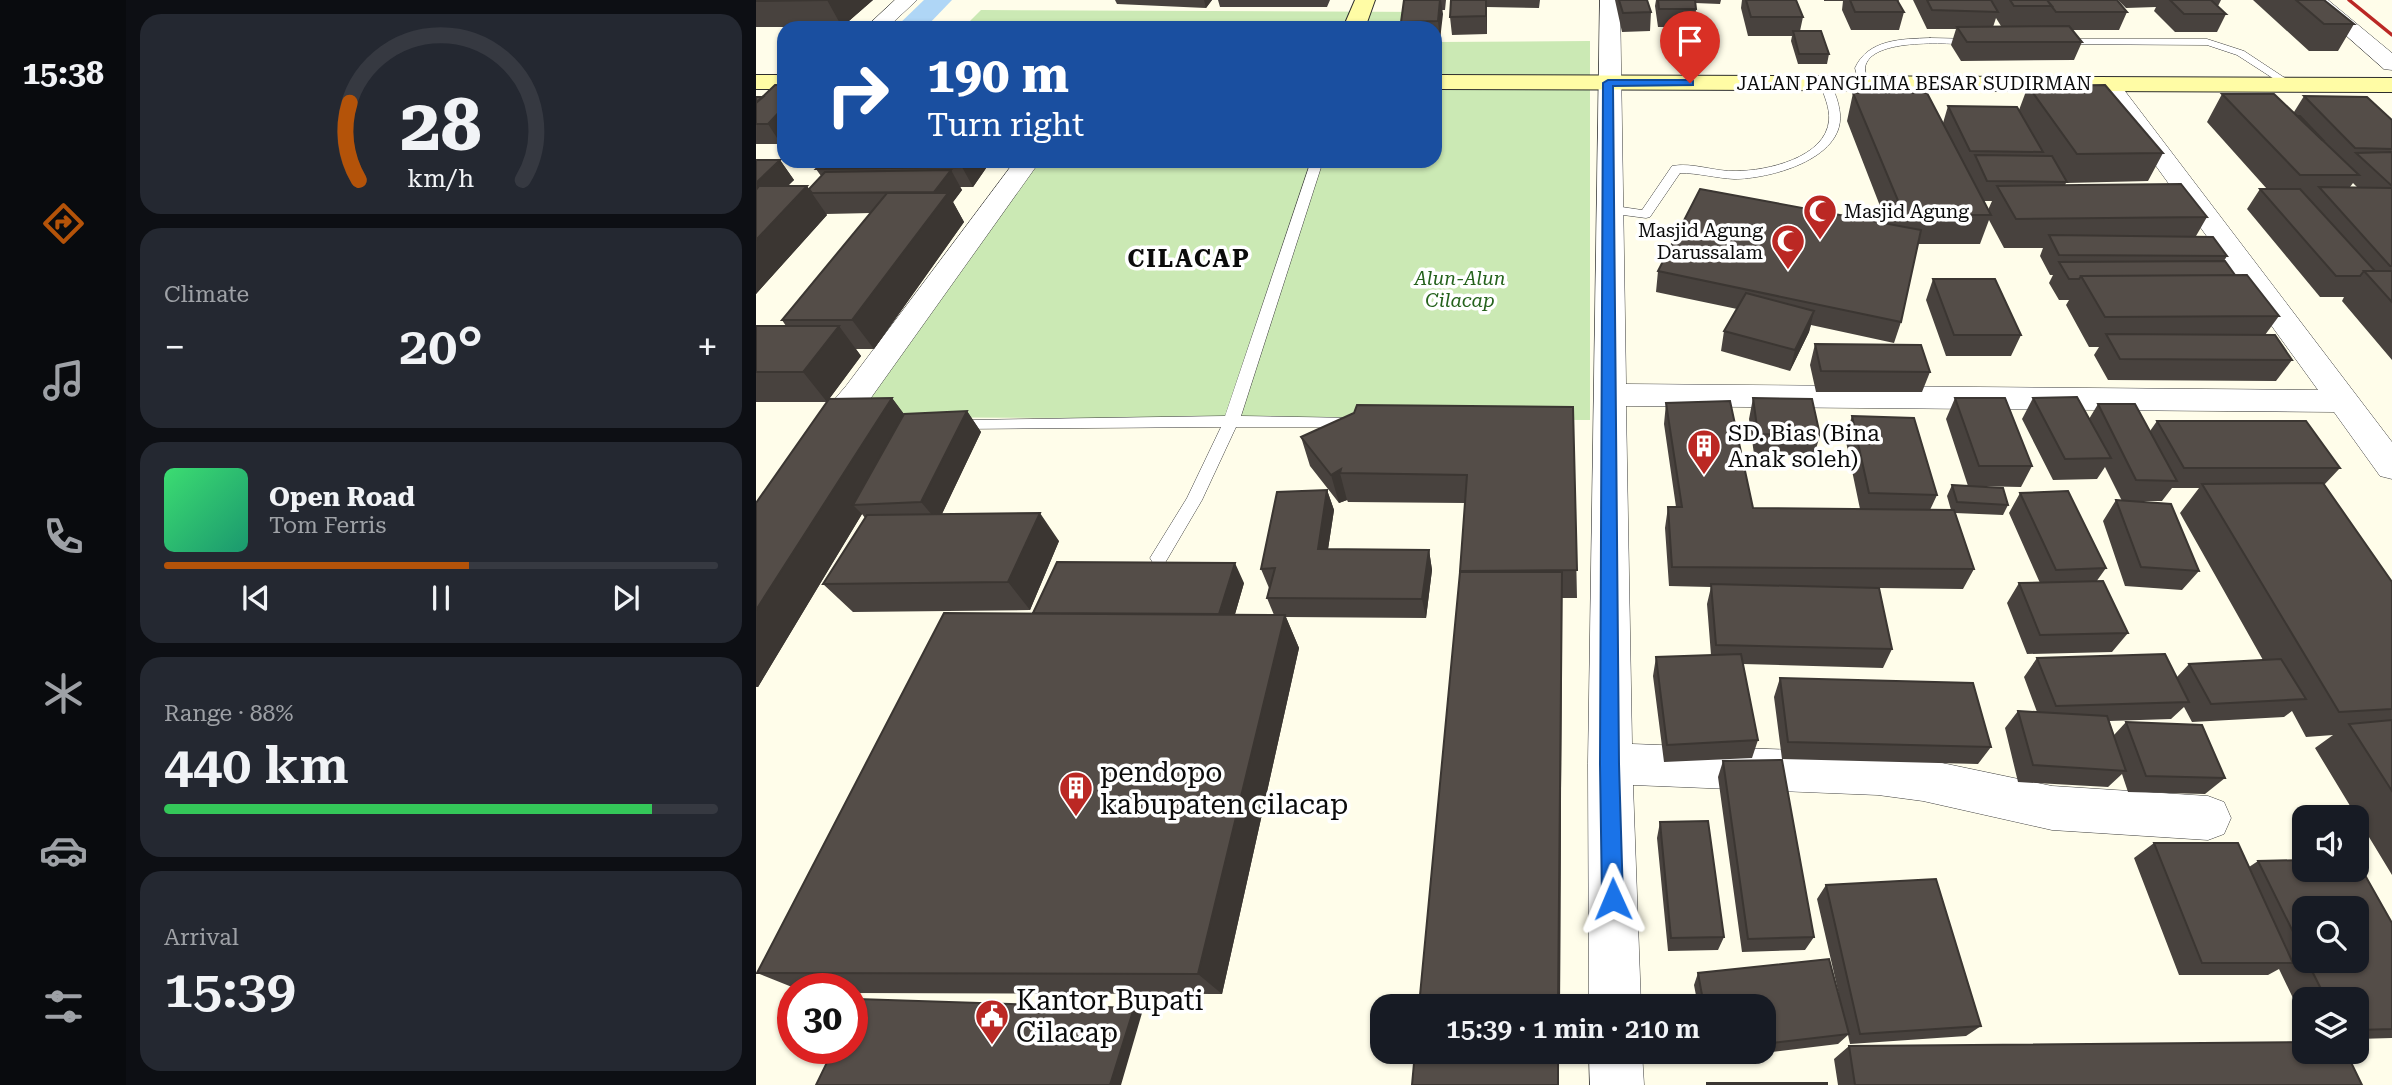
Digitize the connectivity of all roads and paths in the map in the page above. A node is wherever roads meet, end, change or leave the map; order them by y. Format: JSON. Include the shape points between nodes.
{"nodes":[{"id":1,"x":907,"y":0,"type":"edge"},
{"id":2,"x":1365,"y":0,"type":"edge"},
{"id":3,"x":1610,"y":0,"type":"edge"},
{"id":4,"x":2316,"y":0,"type":"edge"},
{"id":5,"x":883,"y":21,"type":"edge"},
{"id":6,"x":1357,"y":21,"type":"edge"},
{"id":7,"x":1985,"y":42,"type":"edge"},
{"id":8,"x":2040,"y":42,"type":"edge"},
{"id":9,"x":2392,"y":64,"type":"edge"},
{"id":10,"x":756,"y":82,"type":"edge"},
{"id":11,"x":777,"y":82,"type":"edge"},
{"id":12,"x":1442,"y":82,"type":"edge"},
{"id":13,"x":1608,"y":83,"type":"junction"},
{"id":14,"x":2107,"y":83,"type":"junction"},
{"id":15,"x":1825,"y":84,"type":"junction"},
{"id":16,"x":1864,"y":84,"type":"junction"},
{"id":17,"x":2289,"y":84,"type":"junction"},
{"id":18,"x":2392,"y":85,"type":"edge"},
{"id":19,"x":1023,"y":168,"type":"edge"},
{"id":20,"x":1315,"y":168,"type":"edge"},
{"id":21,"x":1608,"y":209,"type":"junction"},
{"id":22,"x":1609,"y":395,"type":"junction"},
{"id":23,"x":2343,"y":401,"type":"junction"},
{"id":24,"x":1231,"y":421,"type":"junction"},
{"id":25,"x":1369,"y":423,"type":"edge"},
{"id":26,"x":964,"y":425,"type":"edge"},
{"id":27,"x":799,"y":464,"type":"edge"},
{"id":28,"x":2392,"y":467,"type":"edge"},
{"id":29,"x":1159,"y":558,"type":"dead end"},
{"id":30,"x":1610,"y":764,"type":"junction"},
{"id":31,"x":2207,"y":818,"type":"dead end"},
{"id":32,"x":1615,"y":994,"type":"edge"},
{"id":33,"x":1616,"y":1064,"type":"edge"},
{"id":34,"x":1617,"y":1085,"type":"edge"}],
"edges":[{"from":1,"to":5,"type":"street"},
{"from":2,"to":6,"type":"main road"},
{"from":3,"to":13,"type":"street"},
{"from":4,"to":9,"type":"street"},
{"from":7,"to":16,"type":"lane","via":[[1892,43],[1862,61]]},
{"from":8,"to":17,"type":"lane","via":[[2227,45]]},
{"from":10,"to":11,"type":"main road"},
{"from":12,"to":13,"type":"main road","name":"JALAN PANGLIMA BESAR SUDIRMAN"},
{"from":13,"to":15,"type":"main road","name":"JALAN PANGLIMA BESAR SUDIRMAN"},
{"from":13,"to":21,"type":"street"},
{"from":14,"to":16,"type":"main road","name":"JALAN PANGLIMA BESAR SUDIRMAN"},
{"from":14,"to":17,"type":"main road","name":"JALAN PANGLIMA BESAR SUDIRMAN"},
{"from":14,"to":23,"type":"street"},
{"from":15,"to":16,"type":"main road","name":"JALAN PANGLIMA BESAR SUDIRMAN"},
{"from":15,"to":21,"type":"lane","via":[[1835,123],[1830,139],[1819,150],[1798,161],[1744,175],[1676,169],[1646,214]]},
{"from":17,"to":18,"type":"main road","name":"JALAN PANGLIMA BESAR SUDIRMAN"},
{"from":19,"to":27,"type":"street","via":[[857,394]]},
{"from":20,"to":24,"type":"lane"},
{"from":21,"to":22,"type":"street"},
{"from":22,"to":23,"type":"street"},
{"from":22,"to":30,"type":"street"},
{"from":23,"to":28,"type":"street"},
{"from":24,"to":25,"type":"lane"},
{"from":24,"to":26,"type":"lane"},
{"from":24,"to":29,"type":"lane","via":[[1194,500]]},
{"from":30,"to":31,"type":"street","via":[[1878,774],[2052,808]]},
{"from":30,"to":32,"type":"street"},
{"from":33,"to":34,"type":"street"}]}
